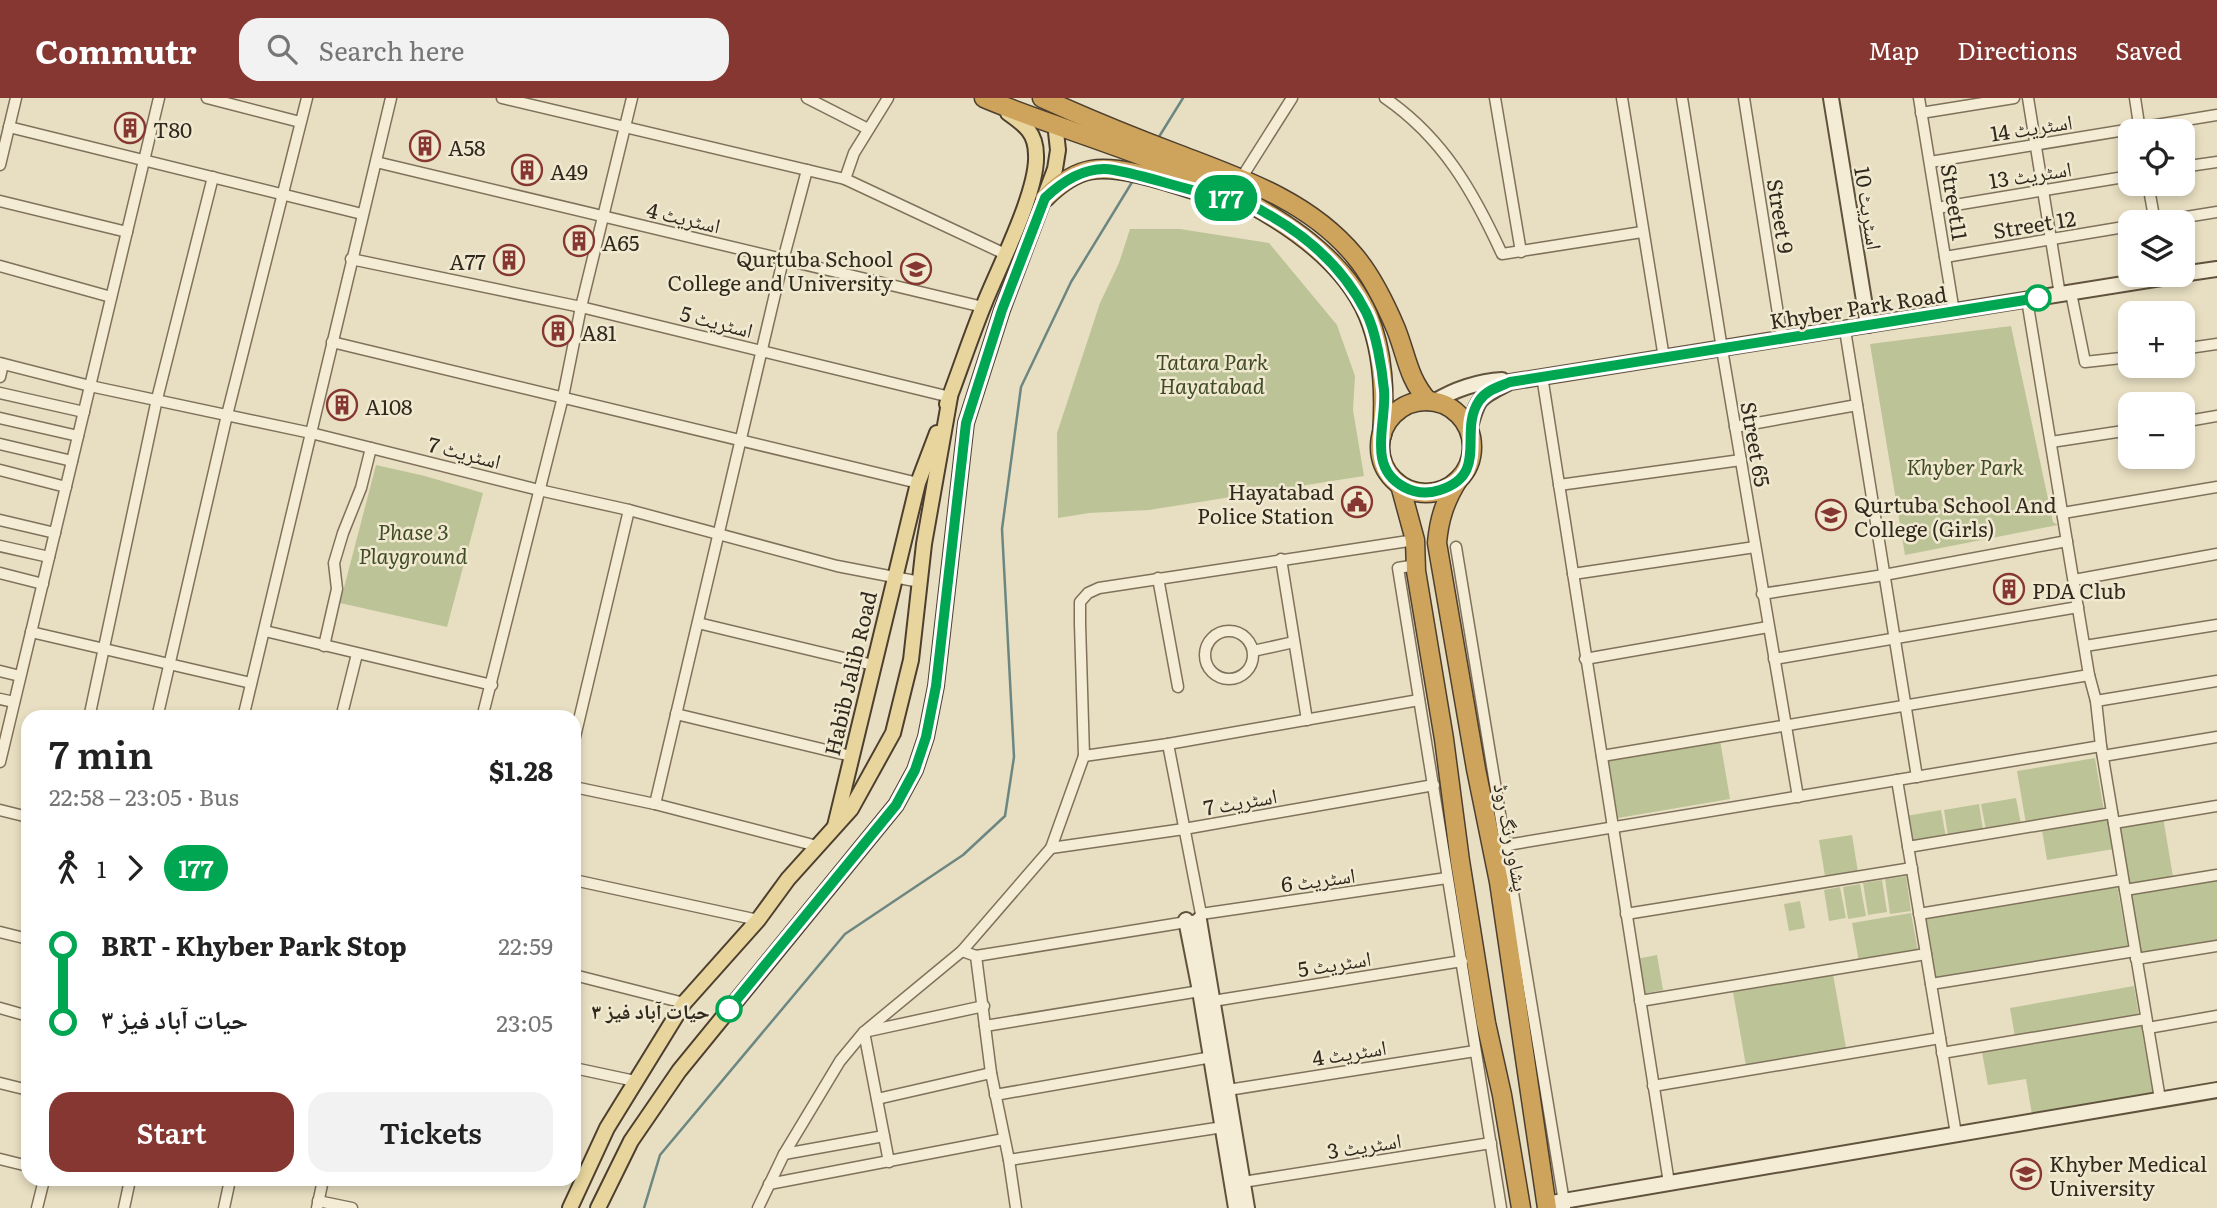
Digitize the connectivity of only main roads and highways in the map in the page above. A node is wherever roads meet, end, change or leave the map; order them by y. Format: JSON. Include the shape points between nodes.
{"nodes":[{"id":1,"x":1014,"y":98,"type":"edge"},
{"id":2,"x":1042,"y":98,"type":"edge"},
{"id":3,"x":990,"y":100,"type":"edge"},
{"id":4,"x":1055,"y":124,"type":"junction"},
{"id":5,"x":1105,"y":134,"type":"junction"},
{"id":6,"x":1182,"y":171,"type":"junction"},
{"id":7,"x":1045,"y":198,"type":"junction"},
{"id":8,"x":950,"y":397,"type":"junction"},
{"id":9,"x":1431,"y":401,"type":"junction"},
{"id":10,"x":1382,"y":435,"type":"junction"},
{"id":11,"x":943,"y":437,"type":"junction"},
{"id":12,"x":964,"y":437,"type":"junction"},
{"id":13,"x":1458,"y":480,"type":"junction"},
{"id":14,"x":1400,"y":485,"type":"junction"},
{"id":15,"x":834,"y":828,"type":"junction"},
{"id":16,"x":581,"y":1167,"type":"edge"},
{"id":17,"x":575,"y":1186,"type":"edge"},
{"id":18,"x":1555,"y":1205,"type":"edge"},
{"id":19,"x":569,"y":1208,"type":"edge"},
{"id":20,"x":598,"y":1208,"type":"edge"},
{"id":21,"x":1521,"y":1208,"type":"edge"}],
"edges":[{"from":1,"to":4,"type":"highway","via":[[1042,108]]},
{"from":2,"to":5,"type":"highway"},
{"from":3,"to":4,"type":"highway"},
{"from":3,"to":8,"type":"main road","name":"Habib Jalib Road","via":[[1029,128],[1037,156],[1028,195]]},
{"from":4,"to":5,"type":"highway"},
{"from":4,"to":7,"type":"main road","via":[[1058,150]]},
{"from":5,"to":6,"type":"highway"},
{"from":6,"to":7,"type":"highway","via":[[1091,170]]},
{"from":6,"to":9,"type":"highway","via":[[1242,177],[1322,224],[1355,256],[1379,293],[1409,372]]},
{"from":6,"to":10,"type":"highway","via":[[1290,227],[1341,274],[1367,314],[1384,390]]},
{"from":7,"to":12,"type":"main road","via":[[1002,310]]},
{"from":8,"to":11,"type":"main road"},
{"from":8,"to":15,"type":"main road","name":"Habib Jalib Road","via":[[918,483]]},
{"from":9,"to":10,"type":"highway","via":[[1399,410]]},
{"from":9,"to":13,"type":"highway","via":[[1451,409],[1469,431],[1471,457]]},
{"from":10,"to":14,"type":"highway","via":[[1381,458]]},
{"from":11,"to":12,"type":"main road"},
{"from":11,"to":15,"type":"main road","via":[[911,660],[893,733],[859,796]]},
{"from":12,"to":20,"type":"main road","via":[[936,686],[915,770],[896,805],[680,1071],[631,1141]]},
{"from":13,"to":14,"type":"highway","via":[[1436,492],[1412,491]]},
{"from":13,"to":18,"type":"highway","name":"پشاور رنگ روڈ","via":[[1443,506],[1437,543],[1476,769],[1499,846],[1499,882]]},
{"from":14,"to":21,"type":"highway","via":[[1415,540],[1460,862]]},
{"from":15,"to":16,"type":"main road","via":[[684,1003]]},
{"from":17,"to":19,"type":"main road"}]}
